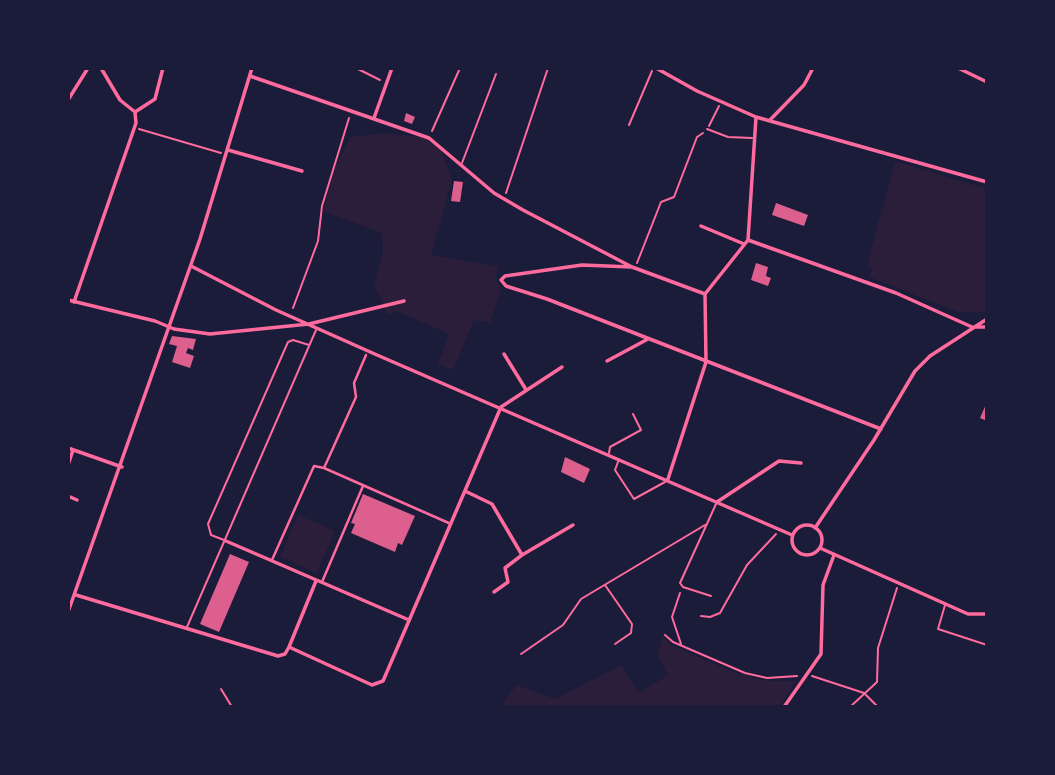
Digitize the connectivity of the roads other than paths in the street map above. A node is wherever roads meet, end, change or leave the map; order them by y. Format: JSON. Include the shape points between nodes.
{"nodes":[{"id":1,"x":88,"y":68,"type":"edge"},
{"id":2,"x":102,"y":68,"type":"edge"},
{"id":3,"x":163,"y":68,"type":"edge"},
{"id":4,"x":252,"y":68,"type":"edge"},
{"id":5,"x":392,"y":68,"type":"edge"},
{"id":6,"x":655,"y":68,"type":"edge"},
{"id":7,"x":813,"y":68,"type":"edge"},
{"id":8,"x":958,"y":68,"type":"edge"},
{"id":9,"x":496,"y":74,"type":"dead end"},
{"id":10,"x":250,"y":76,"type":"junction"},
{"id":11,"x":987,"y":82,"type":"edge"},
{"id":12,"x":68,"y":100,"type":"edge"},
{"id":13,"x":135,"y":112,"type":"junction"},
{"id":14,"x":756,"y":117,"type":"junction"},
{"id":15,"x":374,"y":118,"type":"junction"},
{"id":16,"x":770,"y":120,"type":"junction"},
{"id":17,"x":707,"y":129,"type":"road end"},
{"id":18,"x":752,"y":138,"type":"junction"},
{"id":19,"x":228,"y":153,"type":"junction"},
{"id":20,"x":461,"y":164,"type":"junction"},
{"id":21,"x":302,"y":171,"type":"dead end"},
{"id":22,"x":987,"y":182,"type":"edge"},
{"id":23,"x":701,"y":226,"type":"dead end"},
{"id":24,"x":746,"y":242,"type":"junction"},
{"id":25,"x":191,"y":266,"type":"junction"},
{"id":26,"x":632,"y":267,"type":"junction"},
{"id":27,"x":705,"y":293,"type":"junction"},
{"id":28,"x":68,"y":300,"type":"edge"},
{"id":29,"x":404,"y":301,"type":"dead end"},
{"id":30,"x":74,"y":302,"type":"junction"},
{"id":31,"x":987,"y":319,"type":"edge"},
{"id":32,"x":309,"y":324,"type":"junction"},
{"id":33,"x":170,"y":325,"type":"junction"},
{"id":34,"x":972,"y":327,"type":"junction"},
{"id":35,"x":987,"y":327,"type":"edge"},
{"id":36,"x":317,"y":328,"type":"junction"},
{"id":37,"x":648,"y":339,"type":"junction"},
{"id":38,"x":310,"y":346,"type":"junction"},
{"id":39,"x":505,"y":354,"type":"dead end"},
{"id":40,"x":366,"y":355,"type":"dead end"},
{"id":41,"x":607,"y":361,"type":"dead end"},
{"id":42,"x":706,"y":362,"type":"junction"},
{"id":43,"x":562,"y":367,"type":"dead end"},
{"id":44,"x":525,"y":388,"type":"junction"},
{"id":45,"x":501,"y":407,"type":"junction"},
{"id":46,"x":633,"y":414,"type":"dead end"},
{"id":47,"x":881,"y":429,"type":"junction"},
{"id":48,"x":71,"y":449,"type":"edge"},
{"id":49,"x":608,"y":454,"type":"junction"},
{"id":50,"x":620,"y":458,"type":"junction"},
{"id":51,"x":801,"y":463,"type":"dead end"},
{"id":52,"x":68,"y":465,"type":"edge"},
{"id":53,"x":122,"y":467,"type":"junction"},
{"id":54,"x":324,"y":468,"type":"junction"},
{"id":55,"x":668,"y":479,"type":"junction"},
{"id":56,"x":363,"y":486,"type":"junction"},
{"id":57,"x":466,"y":491,"type":"junction"},
{"id":58,"x":68,"y":496,"type":"edge"},
{"id":59,"x":77,"y":500,"type":"dead end"},
{"id":60,"x":717,"y":502,"type":"junction"},
{"id":61,"x":451,"y":524,"type":"junction"},
{"id":62,"x":573,"y":525,"type":"dead end"},
{"id":63,"x":705,"y":525,"type":"junction"},
{"id":64,"x":815,"y":527,"type":"junction"},
{"id":65,"x":792,"y":535,"type":"junction"},
{"id":66,"x":226,"y":541,"type":"junction"},
{"id":67,"x":820,"y":548,"type":"junction"},
{"id":68,"x":522,"y":555,"type":"junction"},
{"id":69,"x":834,"y":555,"type":"junction"},
{"id":70,"x":272,"y":561,"type":"junction"},
{"id":71,"x":319,"y":582,"type":"junction"},
{"id":72,"x":604,"y":584,"type":"junction"},
{"id":73,"x":494,"y":592,"type":"dead end"},
{"id":74,"x":76,"y":595,"type":"junction"},
{"id":75,"x":711,"y":597,"type":"dead end"},
{"id":76,"x":945,"y":604,"type":"junction"},
{"id":77,"x":68,"y":612,"type":"edge"},
{"id":78,"x":987,"y":614,"type":"edge"},
{"id":79,"x":409,"y":620,"type":"junction"},
{"id":80,"x":186,"y":628,"type":"junction"},
{"id":81,"x":615,"y":644,"type":"dead end"},
{"id":82,"x":987,"y":645,"type":"edge"},
{"id":83,"x":289,"y":647,"type":"junction"},
{"id":84,"x":521,"y":654,"type":"dead end"},
{"id":85,"x":784,"y":707,"type":"edge"}],
"edges":[{"from":1,"to":12,"type":"street"},
{"from":2,"to":13,"type":"street","via":[[120,100]]},
{"from":3,"to":13,"type":"street","via":[[155,99]]},
{"from":4,"to":10,"type":"street"},
{"from":5,"to":15,"type":"street"},
{"from":6,"to":14,"type":"street"},
{"from":7,"to":16,"type":"street","via":[[804,85]]},
{"from":8,"to":11,"type":"street"},
{"from":9,"to":20,"type":"lane"},
{"from":10,"to":15,"type":"street"},
{"from":10,"to":19,"type":"street"},
{"from":13,"to":30,"type":"street","via":[[134,128]]},
{"from":14,"to":16,"type":"street"},
{"from":14,"to":18,"type":"street"},
{"from":15,"to":20,"type":"street","via":[[429,138]]},
{"from":16,"to":22,"type":"street"},
{"from":17,"to":18,"type":"lane","via":[[728,137]]},
{"from":18,"to":24,"type":"street"},
{"from":19,"to":21,"type":"street"},
{"from":19,"to":25,"type":"street"},
{"from":20,"to":26,"type":"street","via":[[504,200]]},
{"from":23,"to":24,"type":"street"},
{"from":24,"to":27,"type":"street"},
{"from":24,"to":34,"type":"street","via":[[896,293]]},
{"from":25,"to":32,"type":"street"},
{"from":25,"to":33,"type":"street"},
{"from":26,"to":27,"type":"street"},
{"from":26,"to":37,"type":"street","via":[[582,265],[505,276],[501,281]]},
{"from":27,"to":42,"type":"street"},
{"from":28,"to":30,"type":"street"},
{"from":29,"to":32,"type":"street"},
{"from":30,"to":33,"type":"street"},
{"from":31,"to":34,"type":"street"},
{"from":32,"to":33,"type":"street","via":[[210,334]]},
{"from":32,"to":36,"type":"street"},
{"from":33,"to":53,"type":"street"},
{"from":34,"to":35,"type":"street"},
{"from":34,"to":47,"type":"street","via":[[922,363]]},
{"from":36,"to":38,"type":"lane"},
{"from":36,"to":45,"type":"street"},
{"from":37,"to":41,"type":"street"},
{"from":37,"to":42,"type":"street"},
{"from":38,"to":66,"type":"lane"},
{"from":38,"to":66,"type":"lane","via":[[288,342],[208,524],[211,535]]},
{"from":39,"to":44,"type":"street"},
{"from":40,"to":54,"type":"street","via":[[354,383],[356,397]]},
{"from":42,"to":47,"type":"street"},
{"from":42,"to":55,"type":"street"},
{"from":43,"to":44,"type":"street"},
{"from":44,"to":45,"type":"street"},
{"from":45,"to":49,"type":"street"},
{"from":45,"to":57,"type":"street"},
{"from":46,"to":49,"type":"lane","via":[[641,430],[610,447]]},
{"from":47,"to":64,"type":"street"},
{"from":48,"to":52,"type":"street"},
{"from":48,"to":53,"type":"street"},
{"from":49,"to":50,"type":"street"},
{"from":50,"to":55,"type":"street"},
{"from":50,"to":55,"type":"lane","via":[[615,470],[634,499]]},
{"from":51,"to":60,"type":"street","via":[[779,461]]},
{"from":53,"to":74,"type":"street"},
{"from":54,"to":56,"type":"street"},
{"from":54,"to":70,"type":"street","via":[[314,467]]},
{"from":55,"to":60,"type":"street"},
{"from":56,"to":61,"type":"street"},
{"from":56,"to":71,"type":"street"},
{"from":57,"to":61,"type":"street"},
{"from":57,"to":68,"type":"street","via":[[492,504]]},
{"from":58,"to":59,"type":"street"},
{"from":60,"to":63,"type":"lane"},
{"from":60,"to":65,"type":"street"},
{"from":61,"to":79,"type":"street"},
{"from":62,"to":68,"type":"street"},
{"from":63,"to":72,"type":"lane"},
{"from":63,"to":75,"type":"lane","via":[[681,580],[683,587]]},
{"from":64,"to":65,"type":"street","via":[[802,526]]},
{"from":64,"to":67,"type":"street","via":[[822,539]]},
{"from":65,"to":67,"type":"street","via":[[794,549],[803,555]]},
{"from":66,"to":70,"type":"street"},
{"from":66,"to":80,"type":"lane"},
{"from":67,"to":69,"type":"street"},
{"from":68,"to":73,"type":"street","via":[[505,568],[508,582]]},
{"from":69,"to":76,"type":"street"},
{"from":69,"to":85,"type":"street","via":[[823,585],[822,646]]},
{"from":70,"to":71,"type":"street"},
{"from":71,"to":79,"type":"street"},
{"from":71,"to":83,"type":"street"},
{"from":72,"to":81,"type":"lane","via":[[632,624],[631,633]]},
{"from":72,"to":84,"type":"lane","via":[[581,598],[552,635]]},
{"from":74,"to":77,"type":"street"},
{"from":74,"to":80,"type":"street"},
{"from":76,"to":78,"type":"street","via":[[973,615]]},
{"from":76,"to":82,"type":"lane","via":[[938,629]]},
{"from":79,"to":83,"type":"street","via":[[378,685]]},
{"from":80,"to":83,"type":"street","via":[[278,656]]}]}
